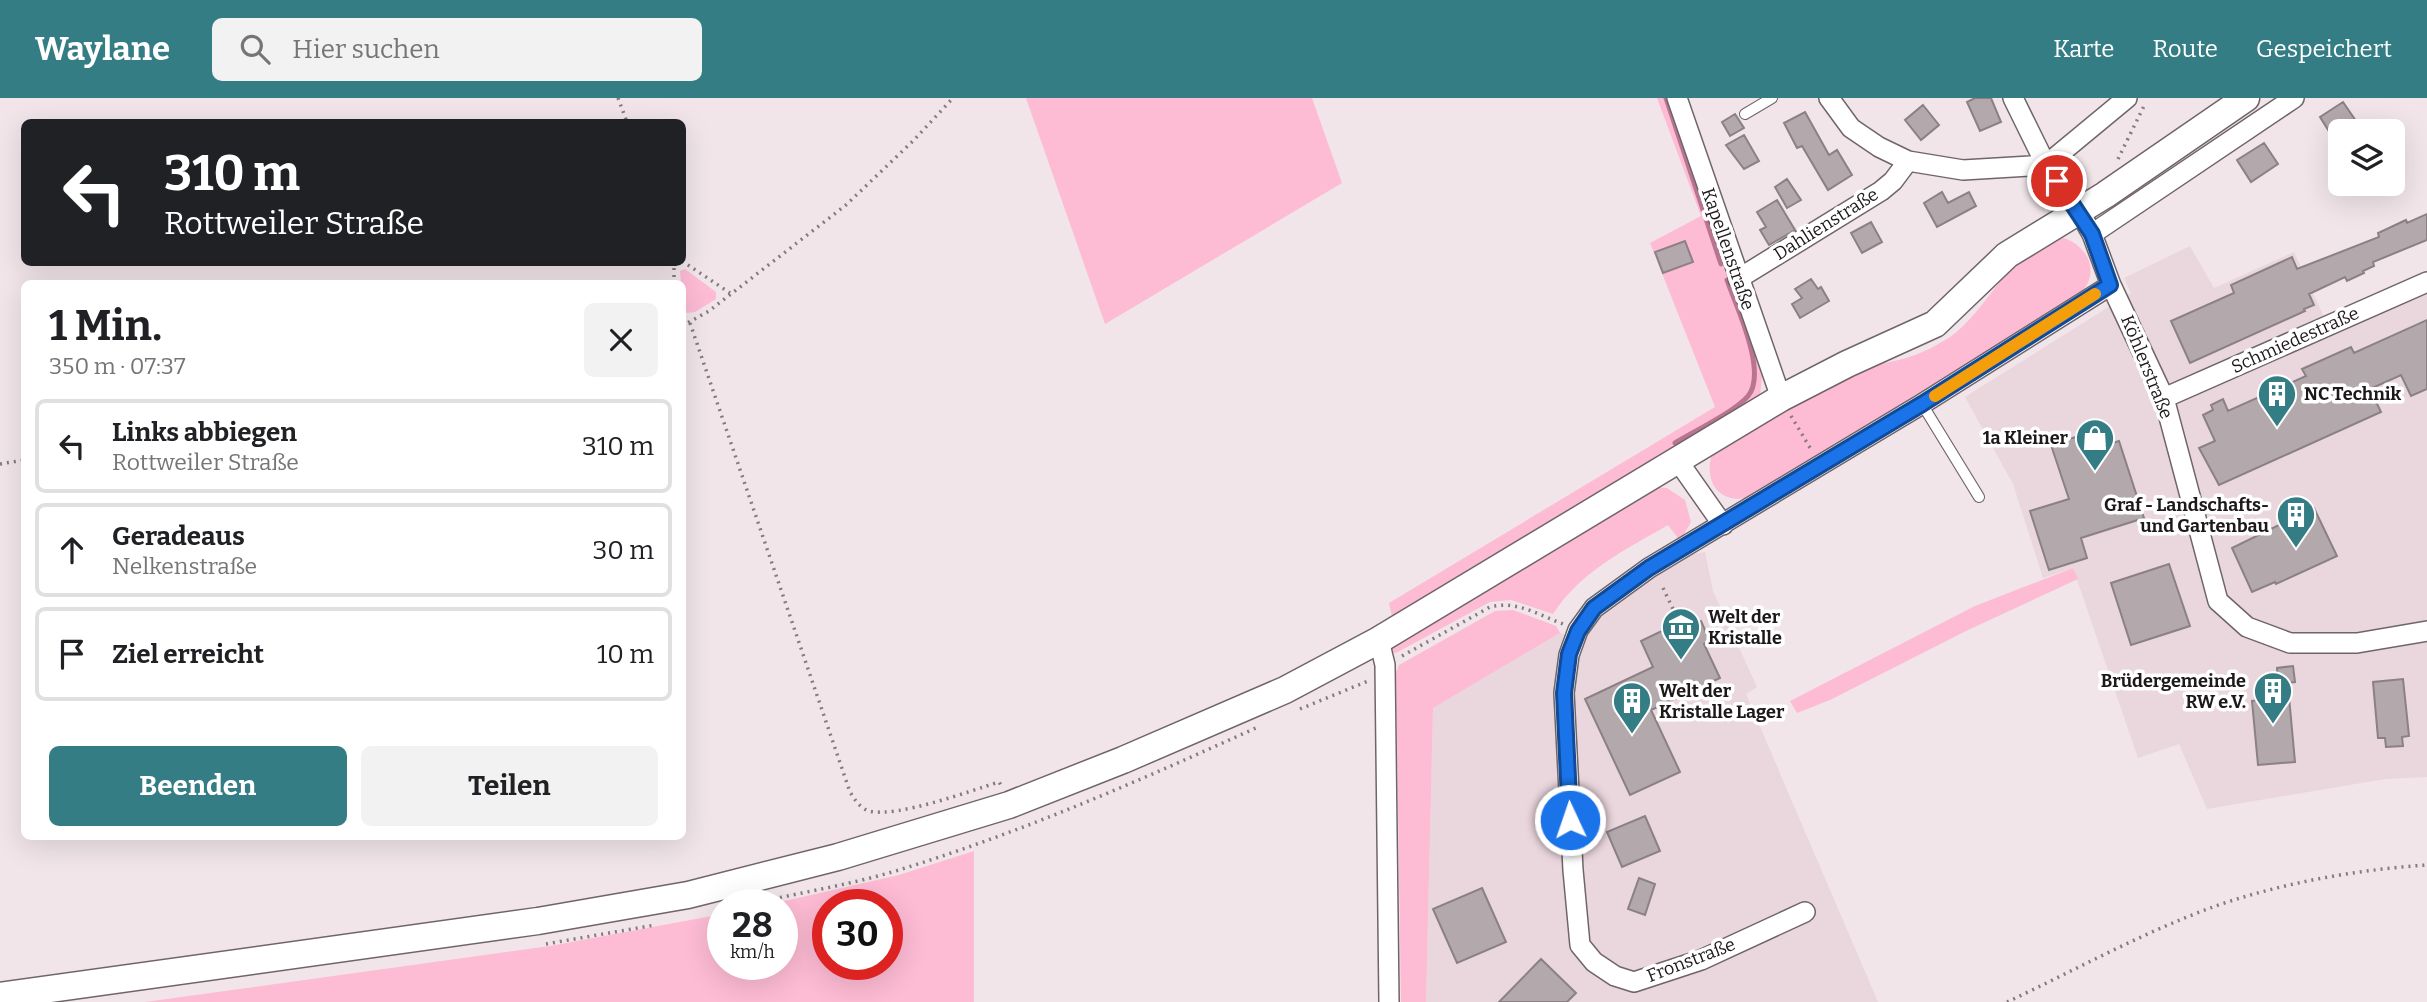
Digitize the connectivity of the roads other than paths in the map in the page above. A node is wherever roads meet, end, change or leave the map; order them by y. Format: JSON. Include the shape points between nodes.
{"nodes":[{"id":1,"x":1677,"y":98,"type":"edge"},
{"id":2,"x":1772,"y":98,"type":"edge"},
{"id":3,"x":1829,"y":98,"type":"edge"},
{"id":4,"x":2013,"y":98,"type":"edge"},
{"id":5,"x":2127,"y":98,"type":"edge"},
{"id":6,"x":2246,"y":98,"type":"edge"},
{"id":7,"x":2294,"y":98,"type":"edge"},
{"id":8,"x":1745,"y":114,"type":"dead end"},
{"id":9,"x":1908,"y":161,"type":"junction"},
{"id":10,"x":2046,"y":166,"type":"junction"},
{"id":11,"x":2086,"y":222,"type":"junction"},
{"id":12,"x":1738,"y":279,"type":"junction"},
{"id":13,"x":2427,"y":282,"type":"edge"},
{"id":14,"x":2110,"y":285,"type":"junction"},
{"id":15,"x":1781,"y":398,"type":"junction"},
{"id":16,"x":2164,"y":398,"type":"junction"},
{"id":17,"x":1922,"y":404,"type":"junction"},
{"id":18,"x":1678,"y":461,"type":"junction"},
{"id":19,"x":1979,"y":497,"type":"dead end"},
{"id":20,"x":1723,"y":525,"type":"junction"},
{"id":21,"x":2427,"y":631,"type":"edge"},
{"id":22,"x":1382,"y":652,"type":"junction"},
{"id":23,"x":1805,"y":912,"type":"dead end"},
{"id":24,"x":0,"y":996,"type":"edge"},
{"id":25,"x":1389,"y":1002,"type":"edge"}],
"edges":[{"from":1,"to":12,"type":"street","name":"Kapellenstraße"},
{"from":2,"to":8,"type":"lane"},
{"from":3,"to":9,"type":"street","via":[[1851,128]]},
{"from":4,"to":10,"type":"street","name":"Köhlerstraße"},
{"from":5,"to":10,"type":"street"},
{"from":6,"to":11,"type":"street"},
{"from":7,"to":11,"type":"street"},
{"from":9,"to":10,"type":"street","via":[[1963,170]]},
{"from":9,"to":12,"type":"street","name":"Dahlienstraße","via":[[1881,191]]},
{"from":10,"to":11,"type":"street","name":"Köhlerstraße"},
{"from":11,"to":14,"type":"street","name":"Köhlerstraße"},
{"from":11,"to":15,"type":"street","via":[[2007,255],[1935,324]]},
{"from":12,"to":15,"type":"street","name":"Kapellenstraße"},
{"from":13,"to":16,"type":"street","name":"Schmiedestraße"},
{"from":14,"to":16,"type":"street","name":"Köhlerstraße"},
{"from":14,"to":17,"type":"street","name":"Fronstraße"},
{"from":15,"to":18,"type":"street"},
{"from":16,"to":21,"type":"street","name":"Köhlerstraße","via":[[2218,601],[2227,610],[2247,627],[2290,643],[2357,643]]},
{"from":17,"to":19,"type":"lane"},
{"from":17,"to":20,"type":"street","name":"Fronstraße"},
{"from":18,"to":20,"type":"street"},
{"from":18,"to":22,"type":"street"},
{"from":20,"to":23,"type":"street","name":"Fronstraße","via":[[1624,584],[1594,608],[1569,654],[1564,693],[1580,945],[1594,962],[1634,982],[1701,960]]},
{"from":22,"to":24,"type":"street","via":[[1009,805],[838,857],[688,895],[538,921]]},
{"from":22,"to":25,"type":"street"}]}
